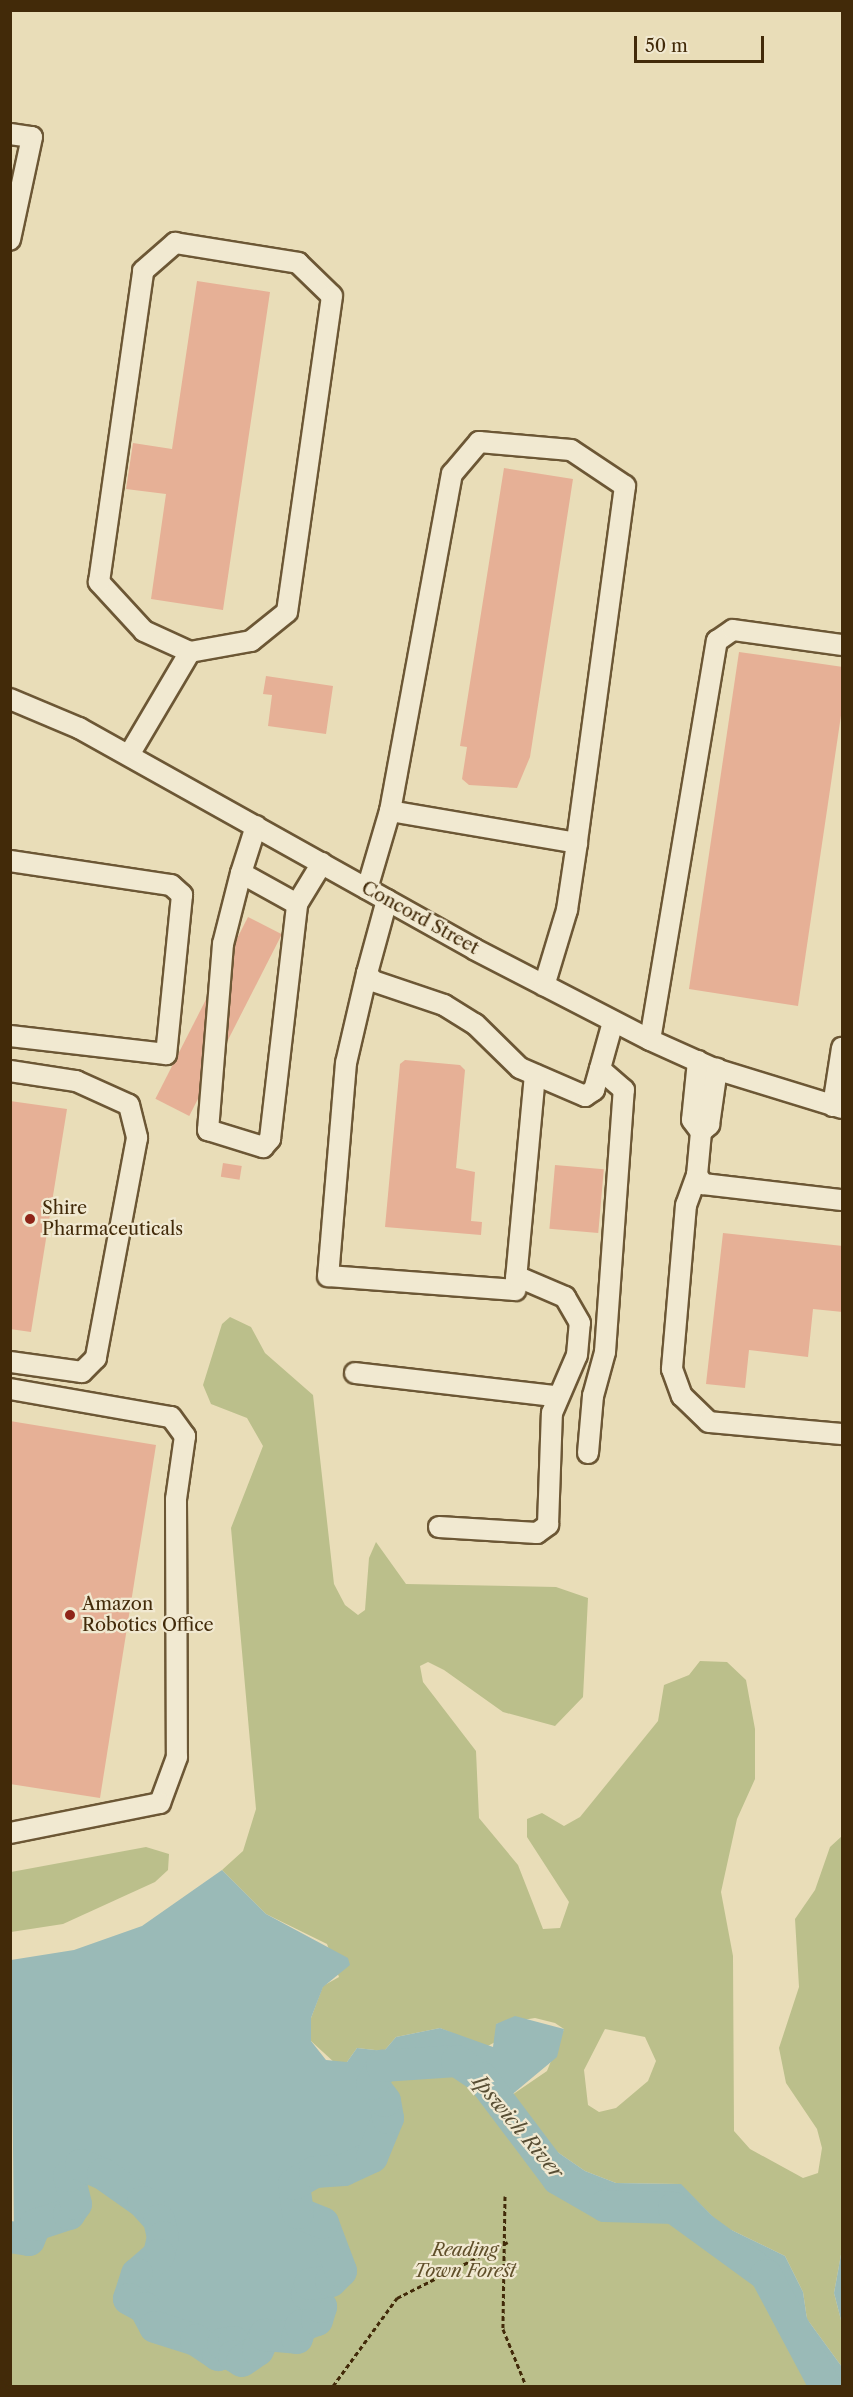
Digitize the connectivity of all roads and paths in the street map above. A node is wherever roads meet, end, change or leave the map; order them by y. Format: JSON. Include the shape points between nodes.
{"nodes":[{"id":1,"x":10,"y":134,"type":"edge"},
{"id":2,"x":10,"y":240,"type":"edge"},
{"id":3,"x":843,"y":645,"type":"edge"},
{"id":4,"x":190,"y":652,"type":"junction"},
{"id":5,"x":10,"y":699,"type":"edge"},
{"id":6,"x":129,"y":755,"type":"junction"},
{"id":7,"x":390,"y":812,"type":"junction"},
{"id":8,"x":256,"y":826,"type":"junction"},
{"id":9,"x":577,"y":843,"type":"junction"},
{"id":10,"x":10,"y":861,"type":"edge"},
{"id":11,"x":322,"y":863,"type":"junction"},
{"id":12,"x":241,"y":873,"type":"junction"},
{"id":13,"x":367,"y":889,"type":"junction"},
{"id":14,"x":387,"y":900,"type":"junction"},
{"id":15,"x":297,"y":904,"type":"junction"},
{"id":16,"x":367,"y":973,"type":"junction"},
{"id":17,"x":544,"y":986,"type":"junction"},
{"id":18,"x":613,"y":1022,"type":"junction"},
{"id":19,"x":10,"y":1036,"type":"edge"},
{"id":20,"x":650,"y":1040,"type":"junction"},
{"id":21,"x":843,"y":1048,"type":"edge"},
{"id":22,"x":698,"y":1061,"type":"junction"},
{"id":23,"x":600,"y":1069,"type":"junction"},
{"id":24,"x":717,"y":1069,"type":"junction"},
{"id":25,"x":10,"y":1071,"type":"edge"},
{"id":26,"x":535,"y":1075,"type":"junction"},
{"id":27,"x":838,"y":1107,"type":"edge"},
{"id":28,"x":701,"y":1132,"type":"junction"},
{"id":29,"x":696,"y":1175,"type":"junction"},
{"id":30,"x":843,"y":1200,"type":"edge"},
{"id":31,"x":516,"y":1276,"type":"junction"},
{"id":32,"x":10,"y":1362,"type":"edge"},
{"id":33,"x":355,"y":1373,"type":"dead end"},
{"id":34,"x":10,"y":1389,"type":"edge"},
{"id":35,"x":555,"y":1396,"type":"junction"},
{"id":36,"x":843,"y":1434,"type":"edge"},
{"id":37,"x":588,"y":1453,"type":"dead end"},
{"id":38,"x":440,"y":1527,"type":"dead end"},
{"id":39,"x":10,"y":1833,"type":"edge"},
{"id":40,"x":505,"y":2196,"type":"dead end"},
{"id":41,"x":508,"y":2242,"type":"junction"},
{"id":42,"x":333,"y":2386,"type":"edge"},
{"id":43,"x":421,"y":2386,"type":"edge"},
{"id":44,"x":443,"y":2386,"type":"edge"},
{"id":45,"x":526,"y":2386,"type":"edge"}],
"edges":[{"from":1,"to":2,"type":"street","via":[[32,137]]},
{"from":3,"to":20,"type":"street","via":[[734,630],[717,641]]},
{"from":4,"to":4,"type":"street","via":[[144,631],[99,582],[143,271],[175,243],[298,263],[332,296],[287,612],[251,641]]},
{"from":4,"to":6,"type":"street"},
{"from":5,"to":6,"type":"street","name":"Concord Street"},
{"from":6,"to":8,"type":"street","name":"Concord Street"},
{"from":7,"to":9,"type":"street"},
{"from":7,"to":9,"type":"street","via":[[452,474],[479,442],[571,450],[625,486]]},
{"from":7,"to":13,"type":"street"},
{"from":8,"to":11,"type":"street","name":"Concord Street"},
{"from":8,"to":12,"type":"street"},
{"from":9,"to":17,"type":"street","via":[[567,910]]},
{"from":10,"to":19,"type":"street","via":[[171,885],[182,895],[166,1054]]},
{"from":11,"to":13,"type":"street","name":"Concord Street"},
{"from":11,"to":15,"type":"street"},
{"from":12,"to":15,"type":"street"},
{"from":12,"to":15,"type":"street","via":[[223,944],[208,1130],[263,1148],[270,1139]]},
{"from":13,"to":14,"type":"street","name":"Concord Street"},
{"from":14,"to":16,"type":"street"},
{"from":14,"to":17,"type":"street","name":"Concord Street"},
{"from":16,"to":26,"type":"street","via":[[373,981],[444,1005]]},
{"from":16,"to":31,"type":"street","via":[[346,1063],[328,1276],[515,1290]]},
{"from":17,"to":18,"type":"street","name":"Concord Street"},
{"from":18,"to":20,"type":"street","name":"Concord Street"},
{"from":18,"to":23,"type":"street"},
{"from":20,"to":22,"type":"street","name":"Concord Street"},
{"from":21,"to":27,"type":"street"},
{"from":22,"to":24,"type":"street","name":"Concord Street"},
{"from":22,"to":28,"type":"street","via":[[692,1120]]},
{"from":23,"to":26,"type":"street","via":[[594,1090],[585,1096]]},
{"from":23,"to":37,"type":"street","via":[[624,1090],[605,1352],[593,1396]]},
{"from":24,"to":27,"type":"street","name":"Concord Street"},
{"from":24,"to":28,"type":"street","via":[[709,1125]]},
{"from":25,"to":32,"type":"street","via":[[76,1081],[129,1105],[137,1138],[96,1358],[82,1372]]},
{"from":26,"to":31,"type":"street"},
{"from":28,"to":29,"type":"street"},
{"from":29,"to":30,"type":"street","via":[[703,1184]]},
{"from":29,"to":36,"type":"street","via":[[686,1205],[672,1369],[682,1396],[709,1422]]},
{"from":31,"to":35,"type":"street","via":[[552,1287],[576,1308],[580,1341]]},
{"from":33,"to":35,"type":"street"},
{"from":34,"to":39,"type":"street","via":[[171,1418],[185,1436],[176,1499],[177,1757],[160,1803]]},
{"from":35,"to":38,"type":"street","via":[[548,1525],[537,1533]]},
{"from":40,"to":41,"type":"path"},
{"from":41,"to":42,"type":"path","via":[[397,2298]]},
{"from":41,"to":45,"type":"path","via":[[503,2329]]},
{"from":43,"to":44,"type":"path"}]}
